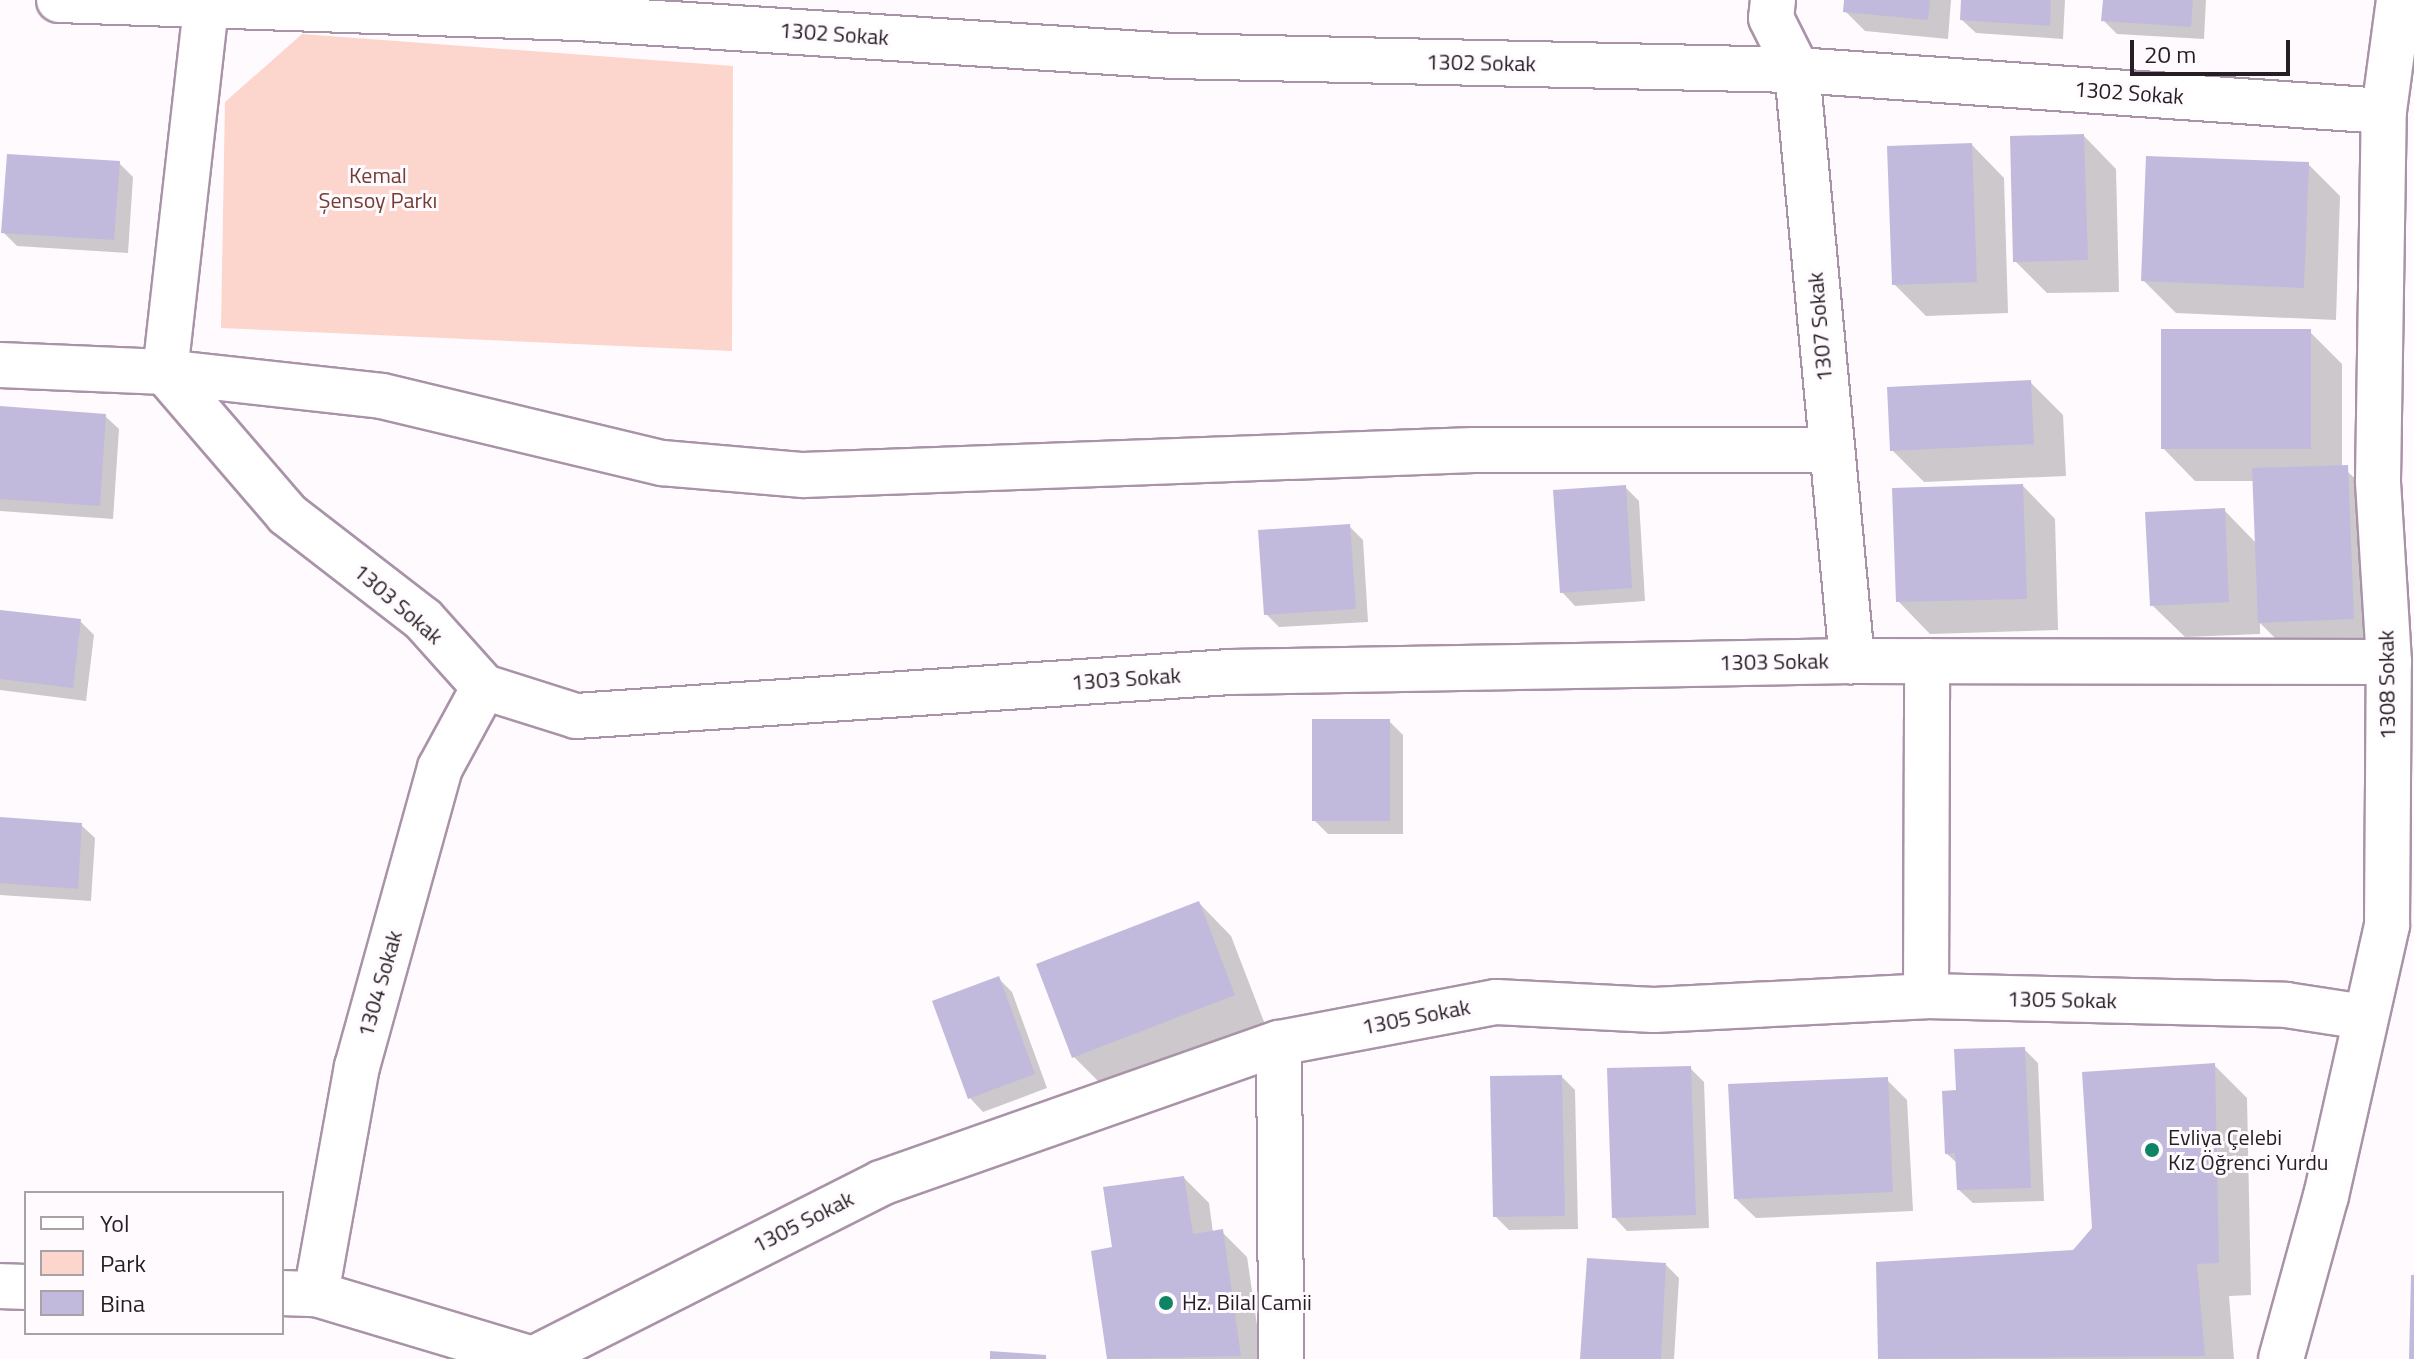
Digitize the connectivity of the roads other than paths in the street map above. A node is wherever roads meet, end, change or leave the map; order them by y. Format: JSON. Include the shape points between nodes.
{"nodes":[{"id":1,"x":59,"y":0,"type":"edge"},
{"id":2,"x":1773,"y":0,"type":"edge"},
{"id":3,"x":2399,"y":0,"type":"edge"},
{"id":4,"x":206,"y":7,"type":"junction"},
{"id":5,"x":579,"y":9,"type":"edge"},
{"id":6,"x":1797,"y":70,"type":"junction"},
{"id":7,"x":2384,"y":111,"type":"junction"},
{"id":8,"x":0,"y":365,"type":"edge"},
{"id":9,"x":165,"y":372,"type":"junction"},
{"id":10,"x":1831,"y":450,"type":"junction"},
{"id":11,"x":1852,"y":661,"type":"junction"},
{"id":12,"x":1927,"y":661,"type":"junction"},
{"id":13,"x":2389,"y":662,"type":"junction"},
{"id":14,"x":484,"y":687,"type":"junction"},
{"id":15,"x":2400,"y":925,"type":"edge"},
{"id":16,"x":1926,"y":996,"type":"junction"},
{"id":17,"x":2364,"y":1017,"type":"junction"},
{"id":18,"x":1279,"y":1043,"type":"junction"},
{"id":19,"x":0,"y":1286,"type":"edge"},
{"id":20,"x":24,"y":1287,"type":"edge"},
{"id":21,"x":299,"y":1294,"type":"edge"},
{"id":22,"x":533,"y":1359,"type":"edge"},
{"id":23,"x":1281,"y":1359,"type":"edge"},
{"id":24,"x":2281,"y":1359,"type":"edge"}],
"edges":[{"from":1,"to":4,"type":"street","name":"1302 Sokak"},
{"from":2,"to":6,"type":"street","name":"1307 Sokak","via":[[1771,18]]},
{"from":3,"to":7,"type":"street","name":"1308 Sokak"},
{"from":4,"to":5,"type":"street","name":"1302 Sokak"},
{"from":4,"to":9,"type":"street"},
{"from":5,"to":6,"type":"street","name":"1302 Sokak","via":[[1173,56]]},
{"from":6,"to":7,"type":"street","name":"1302 Sokak"},
{"from":6,"to":10,"type":"street","name":"1307 Sokak"},
{"from":7,"to":13,"type":"street","name":"1308 Sokak","via":[[2378,480]]},
{"from":8,"to":9,"type":"street"},
{"from":9,"to":10,"type":"street","via":[[382,396],[662,463],[803,475],[1474,450]]},
{"from":9,"to":14,"type":"street","name":"1303 Sokak","via":[[287,514],[423,619]]},
{"from":10,"to":11,"type":"street","name":"1307 Sokak"},
{"from":11,"to":12,"type":"street","name":"1303 Sokak"},
{"from":11,"to":14,"type":"street","name":"1303 Sokak","via":[[1230,672],[576,716]]},
{"from":12,"to":13,"type":"street","name":"1303 Sokak"},
{"from":12,"to":16,"type":"street"},
{"from":13,"to":15,"type":"street","name":"1308 Sokak"},
{"from":14,"to":21,"type":"street","name":"1304 Sokak","via":[[440,768]]},
{"from":15,"to":17,"type":"street","name":"1308 Sokak"},
{"from":16,"to":17,"type":"street","name":"1305 Sokak","via":[[2286,1005]]},
{"from":16,"to":18,"type":"street","name":"1305 Sokak","via":[[1654,1010],[1496,1002]]},
{"from":17,"to":24,"type":"street","name":"1308 Sokak","via":[[2326,1196]]},
{"from":18,"to":22,"type":"street","name":"1305 Sokak","via":[[881,1183]]},
{"from":18,"to":23,"type":"street"},
{"from":19,"to":20,"type":"street"},
{"from":21,"to":22,"type":"street"}]}
